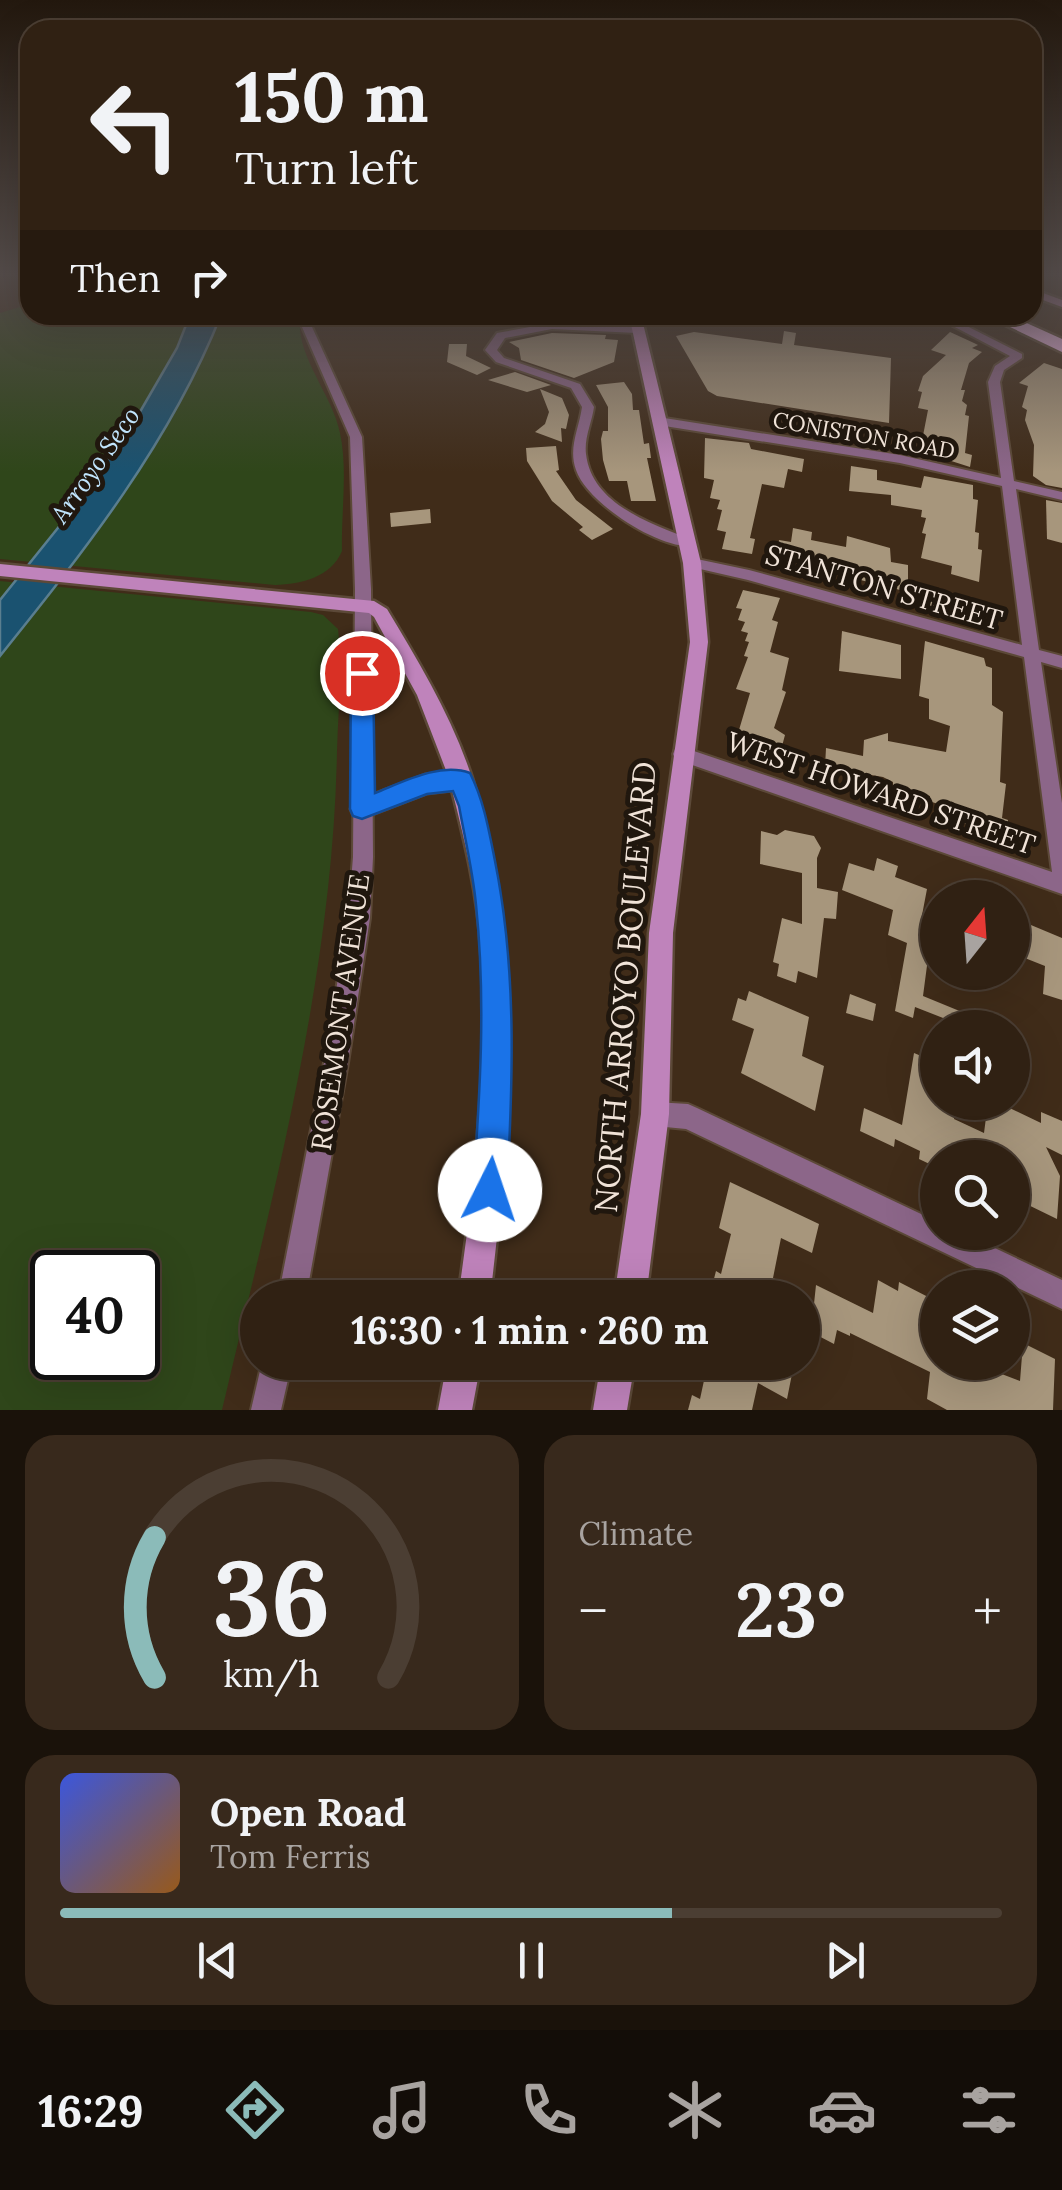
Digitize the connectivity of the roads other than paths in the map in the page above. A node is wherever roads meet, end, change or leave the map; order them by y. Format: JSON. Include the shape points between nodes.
{"nodes":[{"id":1,"x":314,"y":341,"type":"edge"},
{"id":2,"x":496,"y":341,"type":"edge"},
{"id":3,"x":640,"y":341,"type":"edge"},
{"id":4,"x":988,"y":341,"type":"edge"},
{"id":5,"x":658,"y":420,"type":"junction"},
{"id":6,"x":1009,"y":483,"type":"junction"},
{"id":7,"x":1062,"y":496,"type":"edge"},
{"id":8,"x":689,"y":553,"type":"junction"},
{"id":9,"x":0,"y":570,"type":"edge"},
{"id":10,"x":362,"y":604,"type":"junction"},
{"id":11,"x":1032,"y":654,"type":"junction"},
{"id":12,"x":1062,"y":662,"type":"edge"},
{"id":13,"x":682,"y":754,"type":"junction"},
{"id":14,"x":462,"y":780,"type":"junction"},
{"id":15,"x":362,"y":809,"type":"junction"},
{"id":16,"x":1062,"y":873,"type":"edge"},
{"id":17,"x":1062,"y":885,"type":"edge"},
{"id":18,"x":655,"y":1114,"type":"junction"},
{"id":19,"x":295,"y":1280,"type":"edge"},
{"id":20,"x":477,"y":1280,"type":"edge"},
{"id":21,"x":632,"y":1280,"type":"edge"},
{"id":22,"x":1062,"y":1295,"type":"edge"},
{"id":23,"x":273,"y":1380,"type":"edge"},
{"id":24,"x":460,"y":1380,"type":"edge"},
{"id":25,"x":615,"y":1380,"type":"edge"},
{"id":26,"x":266,"y":1410,"type":"edge"},
{"id":27,"x":454,"y":1410,"type":"edge"},
{"id":28,"x":610,"y":1410,"type":"edge"}],
"edges":[{"from":1,"to":10,"type":"street","name":"ROSEMONT AVENUE","via":[[356,437]]},
{"from":2,"to":8,"type":"street","name":"STANTON STREET","via":[[490,350],[500,360],[576,386],[588,407],[578,450],[586,480],[609,504]]},
{"from":3,"to":5,"type":"street","name":"NORTH ARROYO BOULEVARD"},
{"from":4,"to":6,"type":"street","via":[[1018,356],[999,368],[994,382]]},
{"from":5,"to":6,"type":"street","name":"CONISTON ROAD"},
{"from":5,"to":8,"type":"street","name":"NORTH ARROYO BOULEVARD"},
{"from":6,"to":7,"type":"street","name":"CONISTON ROAD"},
{"from":6,"to":11,"type":"street"},
{"from":8,"to":11,"type":"street","name":"STANTON STREET"},
{"from":8,"to":13,"type":"street","name":"NORTH ARROYO BOULEVARD","via":[[699,642]]},
{"from":9,"to":10,"type":"street"},
{"from":10,"to":14,"type":"street","via":[[380,613],[416,672]]},
{"from":10,"to":15,"type":"street","name":"ROSEMONT AVENUE"},
{"from":11,"to":12,"type":"street","name":"STANTON STREET"},
{"from":11,"to":16,"type":"street"},
{"from":13,"to":17,"type":"street","name":"WEST HOWARD STREET"},
{"from":13,"to":18,"type":"street","name":"NORTH ARROYO BOULEVARD","via":[[661,933]]},
{"from":14,"to":15,"type":"street","via":[[425,784]]},
{"from":14,"to":20,"type":"street","via":[[490,902],[498,1020],[490,1190]]},
{"from":15,"to":19,"type":"street","name":"ROSEMONT AVENUE","via":[[359,918]]},
{"from":18,"to":21,"type":"street","name":"NORTH ARROYO BOULEVARD"},
{"from":18,"to":22,"type":"street","via":[[688,1117]]},
{"from":23,"to":26,"type":"street"},
{"from":24,"to":27,"type":"street"},
{"from":25,"to":28,"type":"street"}]}
